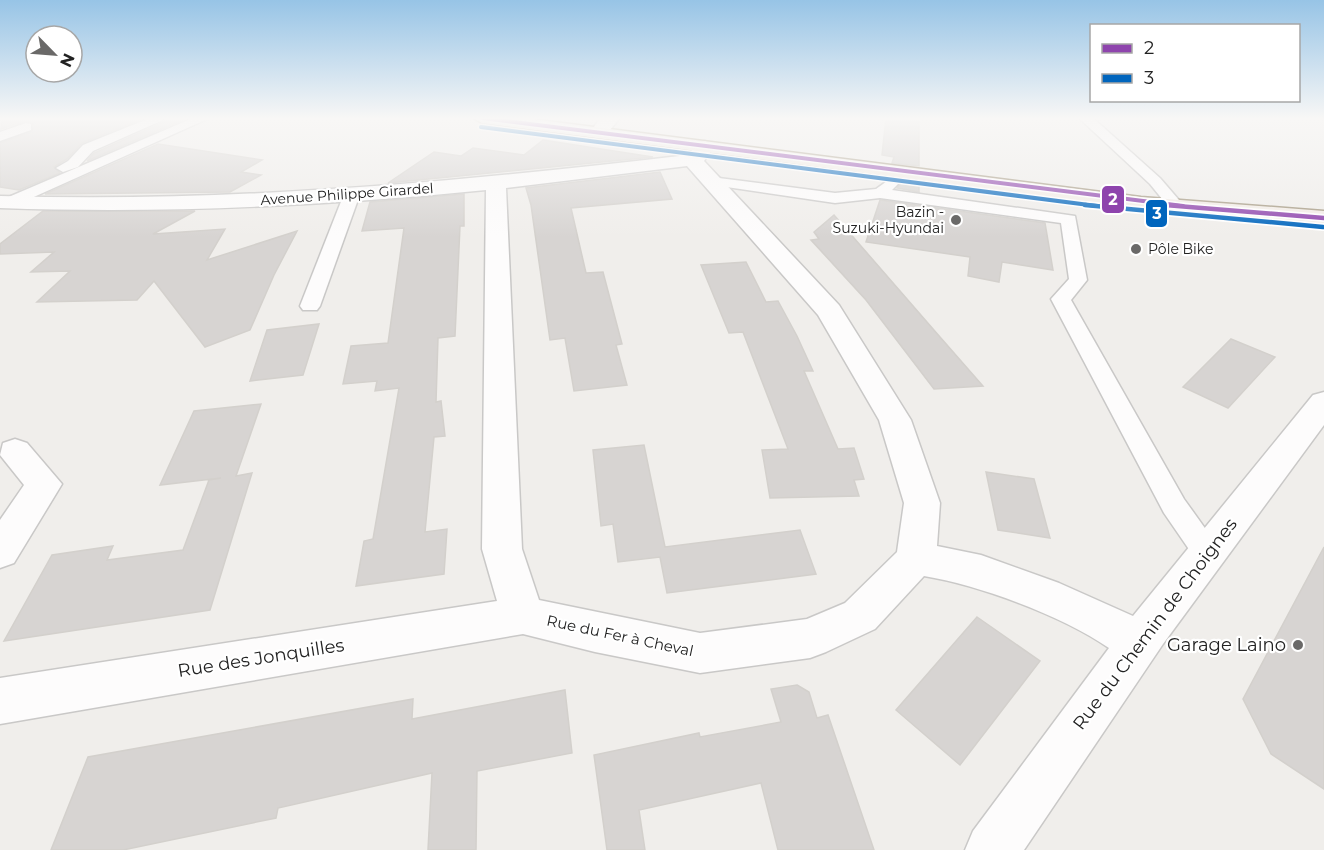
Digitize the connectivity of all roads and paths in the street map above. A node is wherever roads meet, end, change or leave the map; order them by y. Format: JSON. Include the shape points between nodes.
{"nodes":[{"id":1,"x":79,"y":158,"type":"edge"},
{"id":2,"x":112,"y":158,"type":"edge"},
{"id":3,"x":689,"y":158,"type":"edge"},
{"id":4,"x":1129,"y":158,"type":"edge"},
{"id":5,"x":703,"y":163,"type":"junction"},
{"id":6,"x":904,"y":173,"type":"junction"},
{"id":7,"x":496,"y":184,"type":"junction"},
{"id":8,"x":880,"y":193,"type":"junction"},
{"id":9,"x":352,"y":194,"type":"junction"},
{"id":10,"x":6,"y":204,"type":"edge"},
{"id":11,"x":1176,"y":207,"type":"junction"},
{"id":12,"x":1324,"y":218,"type":"edge"},
{"id":13,"x":310,"y":306,"type":"dead end"},
{"id":14,"x":1324,"y":402,"type":"edge"},
{"id":15,"x":15,"y":451,"type":"dead end"},
{"id":16,"x":0,"y":552,"type":"edge"},
{"id":17,"x":1207,"y":553,"type":"junction"},
{"id":18,"x":916,"y":559,"type":"junction"},
{"id":19,"x":523,"y":615,"type":"junction"},
{"id":20,"x":1138,"y":643,"type":"junction"},
{"id":21,"x":0,"y":701,"type":"edge"},
{"id":22,"x":992,"y":850,"type":"edge"}],
"edges":[{"from":1,"to":10,"type":"lane"},
{"from":2,"to":10,"type":"lane"},
{"from":3,"to":5,"type":"main road"},
{"from":4,"to":11,"type":"lane"},
{"from":5,"to":6,"type":"main road"},
{"from":5,"to":7,"type":"street","name":"Avenue Philippe Girardel"},
{"from":5,"to":8,"type":"lane","via":[[835,198]]},
{"from":5,"to":18,"type":"street","via":[[829,311],[895,420],[922,502]]},
{"from":6,"to":8,"type":"lane"},
{"from":6,"to":11,"type":"main road"},
{"from":7,"to":9,"type":"street","name":"Avenue Philippe Girardel"},
{"from":7,"to":19,"type":"street","via":[[502,549]]},
{"from":8,"to":17,"type":"lane","via":[[1070,219],[1078,280],[1061,299],[1174,506]]},
{"from":9,"to":10,"type":"street","name":"Avenue Philippe Girardel","via":[[236,202]]},
{"from":9,"to":13,"type":"lane"},
{"from":11,"to":12,"type":"main road"},
{"from":14,"to":17,"type":"street","name":"Rue du Chemin de Choignes"},
{"from":15,"to":16,"type":"street","via":[[44,484]]},
{"from":17,"to":20,"type":"street","name":"Rue du Chemin de Choignes"},
{"from":18,"to":19,"type":"street","name":"Rue du Fer à Cheval","via":[[860,616],[810,638],[700,652]]},
{"from":18,"to":20,"type":"street","via":[[967,567],[1044,596],[1111,625]]},
{"from":19,"to":21,"type":"street","name":"Rue des Jonquilles"},
{"from":20,"to":22,"type":"street","name":"Rue du Chemin de Choignes"}]}
